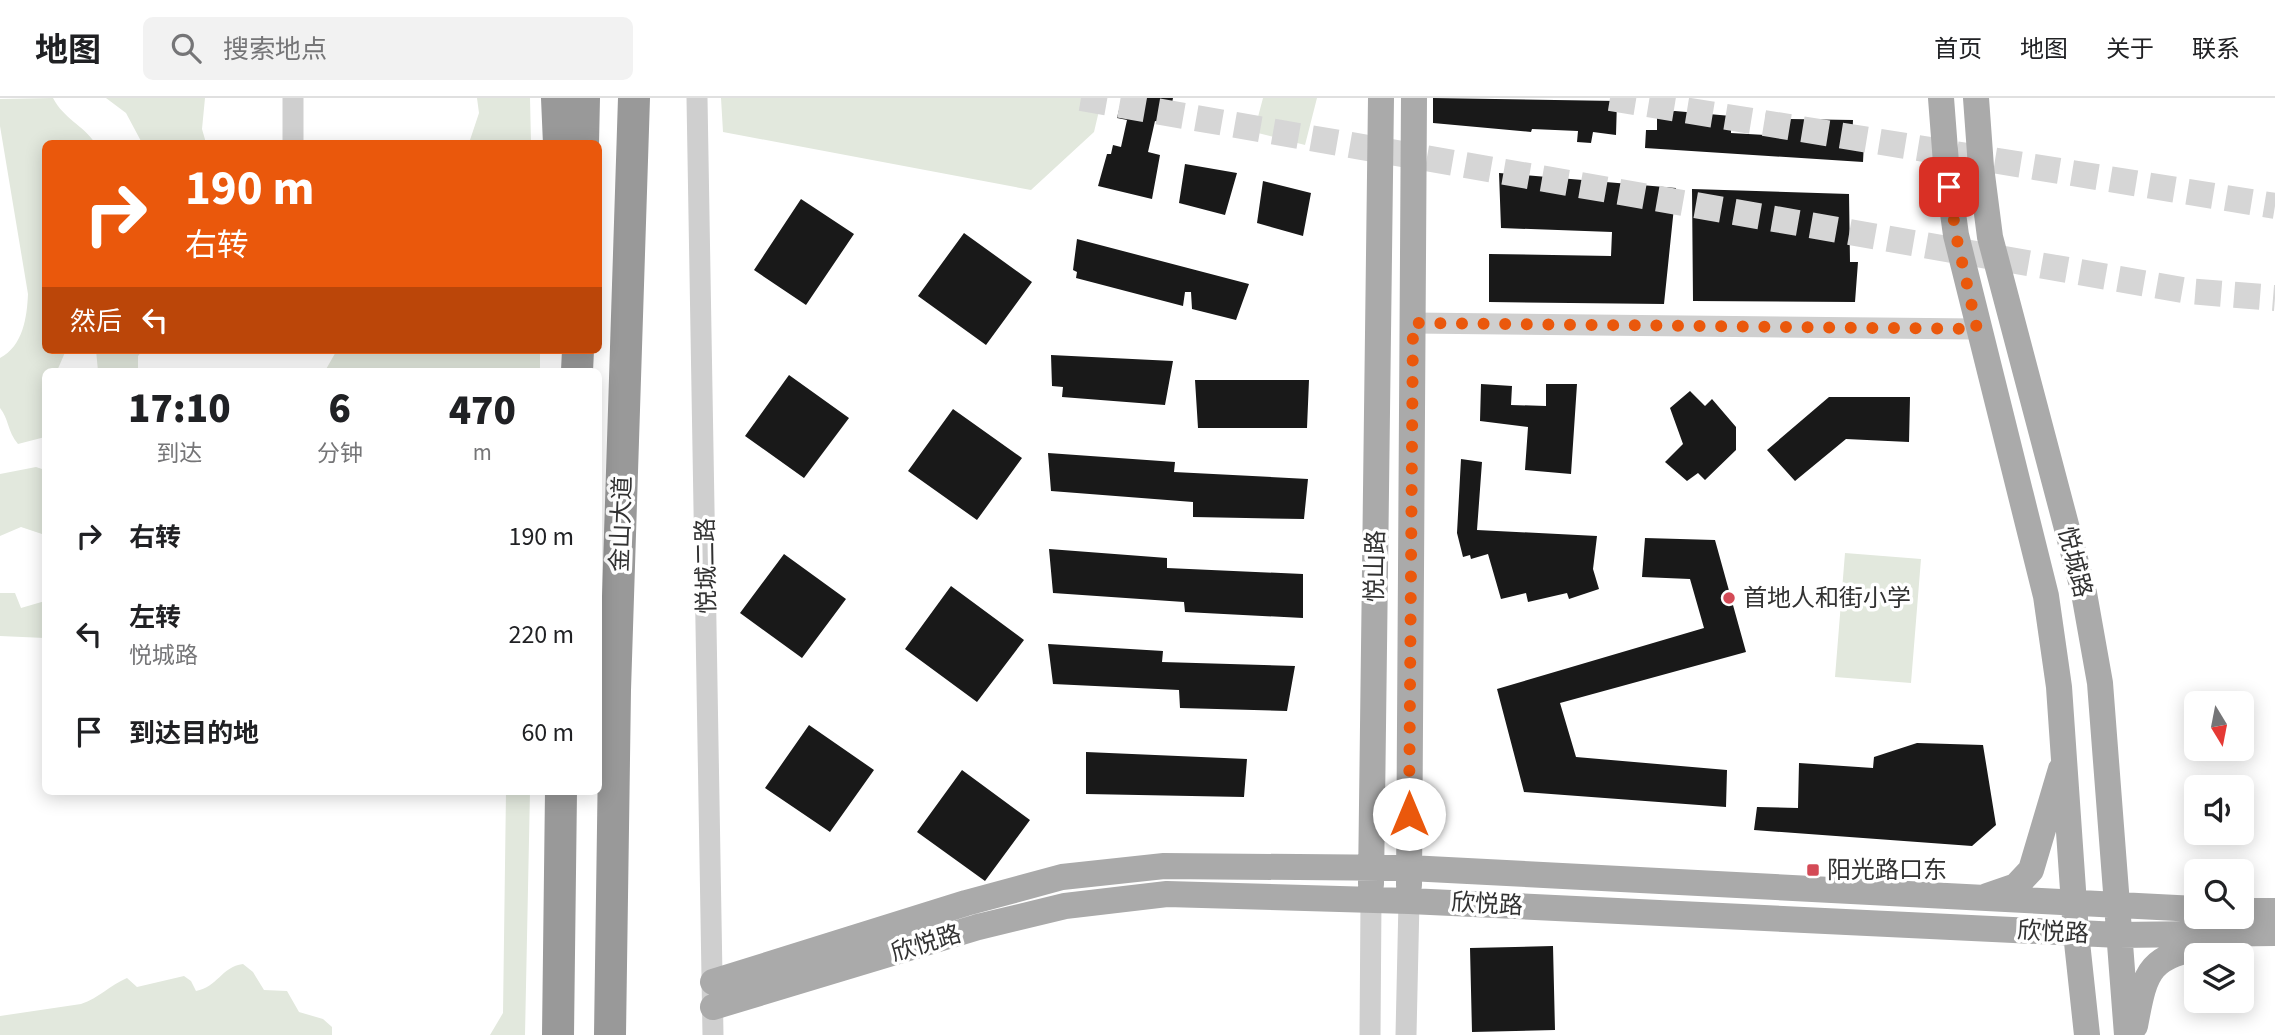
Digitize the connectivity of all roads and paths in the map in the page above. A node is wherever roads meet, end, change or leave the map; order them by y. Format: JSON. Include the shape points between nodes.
{"nodes":[{"id":1,"x":293,"y":98,"type":"edge"},
{"id":2,"x":557,"y":98,"type":"edge"},
{"id":3,"x":584,"y":98,"type":"edge"},
{"id":4,"x":634,"y":98,"type":"edge"},
{"id":5,"x":697,"y":98,"type":"edge"},
{"id":6,"x":1381,"y":98,"type":"edge"},
{"id":7,"x":1414,"y":98,"type":"edge"},
{"id":8,"x":1941,"y":98,"type":"edge"},
{"id":9,"x":1976,"y":98,"type":"edge"},
{"id":10,"x":293,"y":140,"type":"edge"},
{"id":11,"x":559,"y":140,"type":"edge"},
{"id":12,"x":583,"y":140,"type":"edge"},
{"id":13,"x":1413,"y":323,"type":"junction"},
{"id":14,"x":1977,"y":329,"type":"junction"},
{"id":15,"x":2066,"y":754,"type":"junction"},
{"id":16,"x":561,"y":795,"type":"edge"},
{"id":17,"x":1371,"y":868,"type":"junction"},
{"id":18,"x":1409,"y":868,"type":"junction"},
{"id":19,"x":1984,"y":897,"type":"junction"},
{"id":20,"x":1371,"y":900,"type":"junction"},
{"id":21,"x":1409,"y":901,"type":"junction"},
{"id":22,"x":2075,"y":904,"type":"junction"},
{"id":23,"x":2117,"y":906,"type":"junction"},
{"id":24,"x":2184,"y":909,"type":"edge"},
{"id":25,"x":2254,"y":917,"type":"edge"},
{"id":26,"x":2271,"y":926,"type":"edge"},
{"id":27,"x":2076,"y":933,"type":"junction"},
{"id":28,"x":2119,"y":935,"type":"junction"},
{"id":29,"x":713,"y":994,"type":"junction"},
{"id":30,"x":558,"y":1035,"type":"edge"},
{"id":31,"x":610,"y":1035,"type":"edge"},
{"id":32,"x":713,"y":1035,"type":"edge"},
{"id":33,"x":1370,"y":1035,"type":"edge"},
{"id":34,"x":1406,"y":1035,"type":"edge"},
{"id":35,"x":2087,"y":1035,"type":"edge"},
{"id":36,"x":2127,"y":1035,"type":"edge"},
{"id":37,"x":2134,"y":1035,"type":"edge"}],
"edges":[{"from":1,"to":10,"type":"street"},
{"from":2,"to":11,"type":"highway"},
{"from":3,"to":12,"type":"highway"},
{"from":4,"to":31,"type":"highway","name":"金山大道","via":[[615,690]]},
{"from":5,"to":29,"type":"street","name":"悦城二路"},
{"from":6,"to":17,"type":"main road","name":"悦山路"},
{"from":7,"to":13,"type":"main road","name":"悦山路"},
{"from":8,"to":14,"type":"main road","name":"悦城路","via":[[1956,235]]},
{"from":9,"to":23,"type":"main road","name":"悦城路","via":[[1990,237],[2091,631],[2100,683]]},
{"from":13,"to":14,"type":"street"},
{"from":13,"to":18,"type":"main road","name":"悦山路"},
{"from":14,"to":15,"type":"main road","name":"悦城路","via":[[2046,596]]},
{"from":15,"to":19,"type":"main road","via":[[2031,870],[2016,886]]},
{"from":15,"to":22,"type":"main road","name":"悦城路"},
{"from":16,"to":30,"type":"highway"},
{"from":17,"to":18,"type":"main road","name":"欣悦路"},
{"from":17,"to":20,"type":"main road","name":"悦山路"},
{"from":17,"to":29,"type":"main road","name":"欣悦路","via":[[1164,866],[1062,877],[966,903]]},
{"from":18,"to":19,"type":"main road","name":"欣悦路"},
{"from":18,"to":21,"type":"main road","name":"悦山路"},
{"from":19,"to":22,"type":"main road","name":"欣悦路"},
{"from":20,"to":21,"type":"main road","name":"欣悦路"},
{"from":20,"to":29,"type":"main road","name":"欣悦路","via":[[1167,894],[1065,906]]},
{"from":20,"to":33,"type":"street","name":"悦山路"},
{"from":21,"to":27,"type":"main road","name":"欣悦路"},
{"from":21,"to":34,"type":"street","name":"悦山路"},
{"from":22,"to":23,"type":"main road","name":"欣悦路"},
{"from":22,"to":27,"type":"main road","name":"悦城路"},
{"from":23,"to":24,"type":"main road","name":"欣悦路"},
{"from":23,"to":28,"type":"main road","name":"悦城路"},
{"from":25,"to":26,"type":"main road"},
{"from":26,"to":28,"type":"main road","name":"欣悦路"},
{"from":26,"to":37,"type":"main road","via":[[2176,952],[2154,966],[2144,981]]},
{"from":27,"to":28,"type":"main road","name":"欣悦路"},
{"from":27,"to":35,"type":"main road","name":"悦城路"},
{"from":28,"to":36,"type":"main road","name":"悦城路"},
{"from":29,"to":32,"type":"street","name":"悦城二路"}]}
